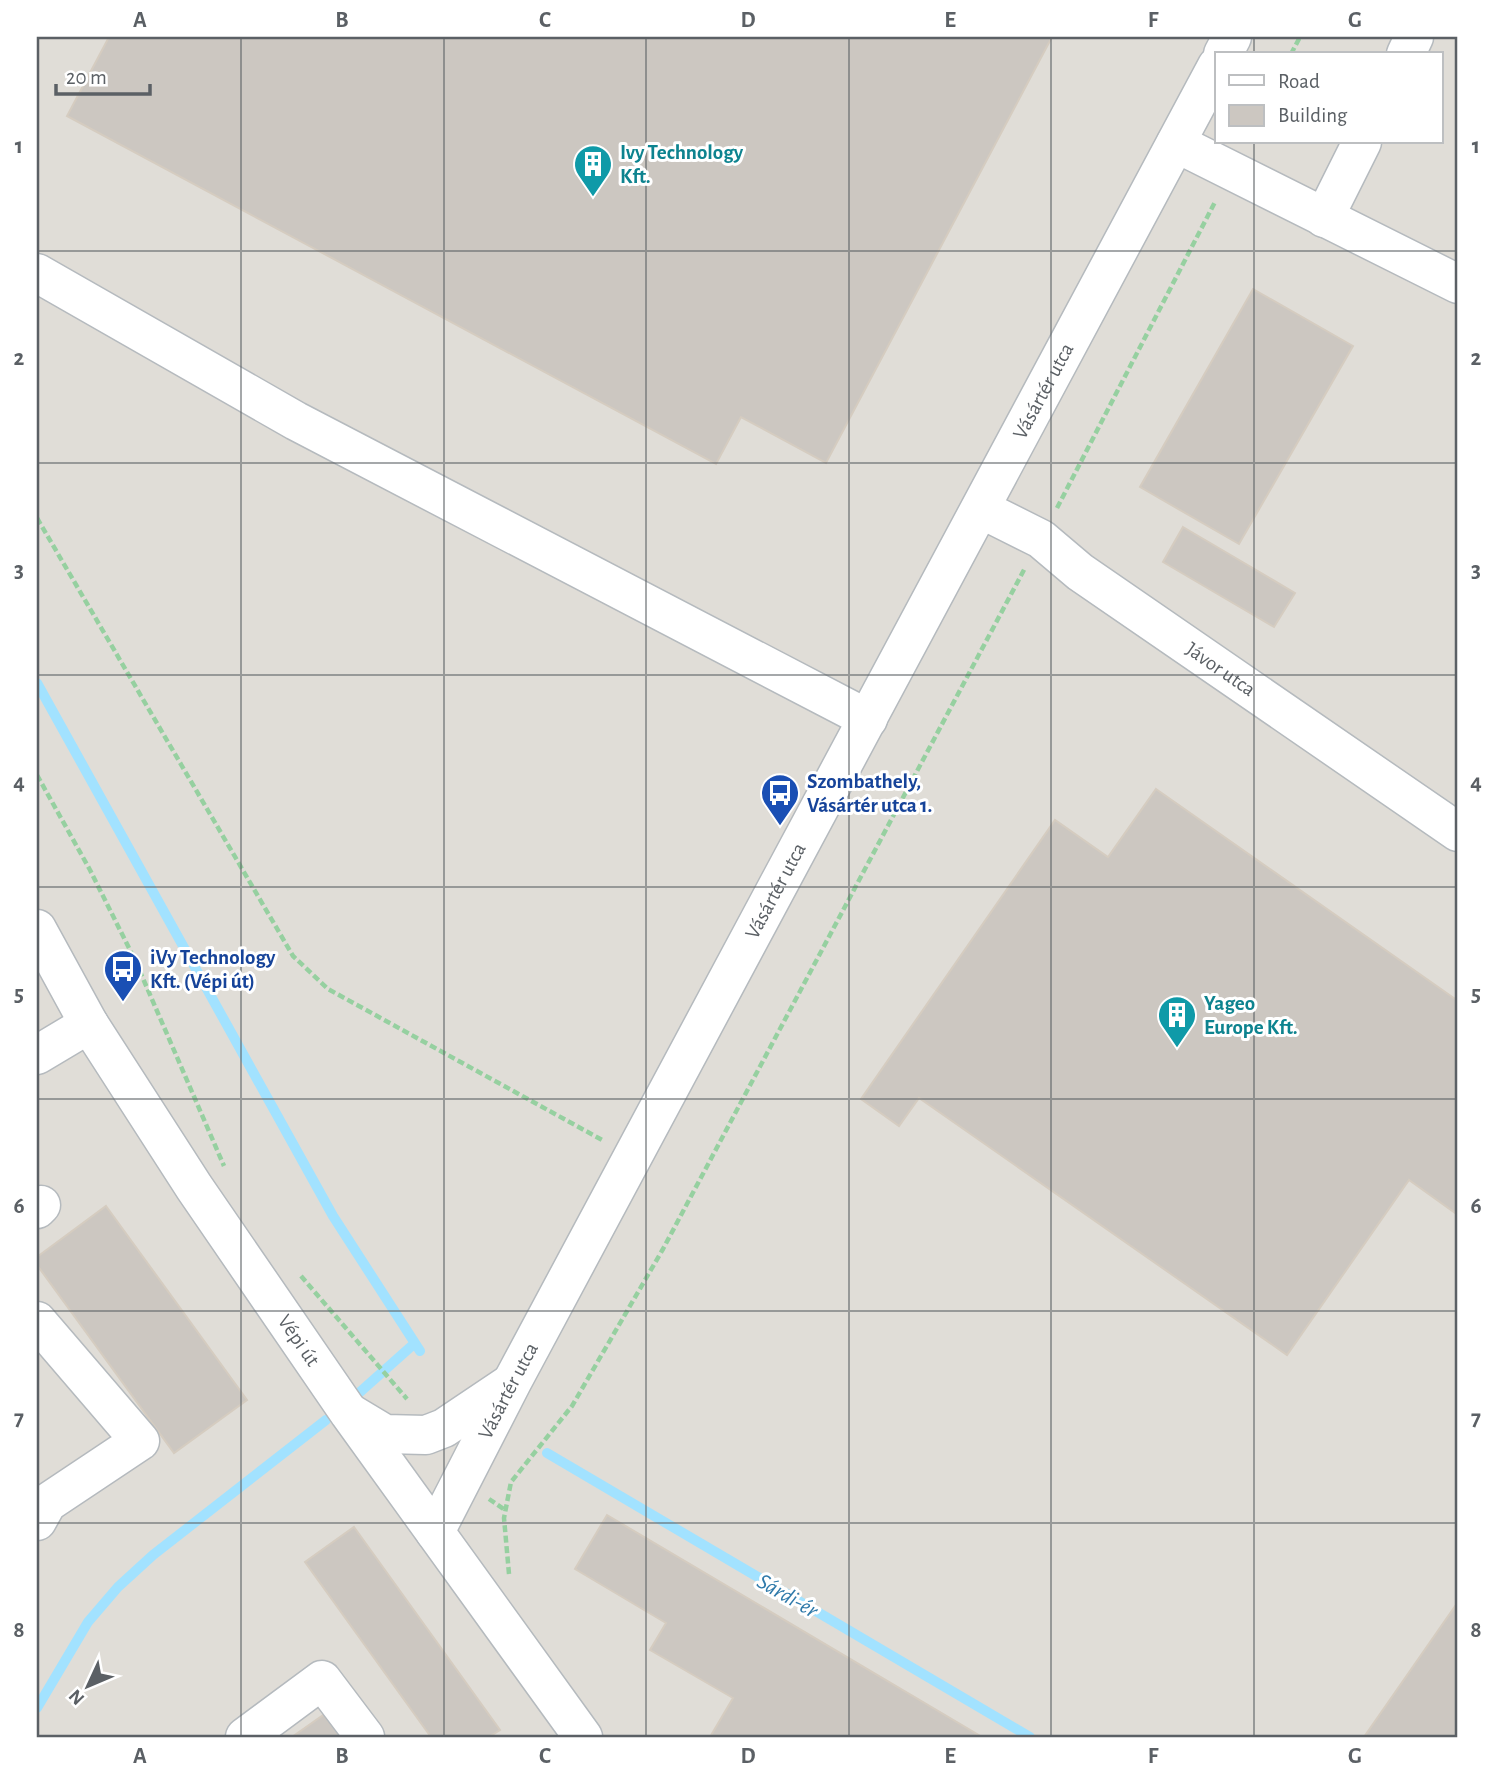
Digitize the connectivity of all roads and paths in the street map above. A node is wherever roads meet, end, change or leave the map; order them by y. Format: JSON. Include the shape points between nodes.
{"nodes":[{"id":1,"x":1215,"y":70,"type":"edge"},
{"id":2,"x":1176,"y":143,"type":"junction"},
{"id":3,"x":1361,"y":144,"type":"edge"},
{"id":4,"x":1221,"y":190,"type":"dead end"},
{"id":5,"x":1325,"y":218,"type":"junction"},
{"id":6,"x":37,"y":273,"type":"edge"},
{"id":7,"x":1458,"y":284,"type":"edge"},
{"id":8,"x":981,"y":509,"type":"junction"},
{"id":9,"x":37,"y":518,"type":"edge"},
{"id":10,"x":1041,"y":539,"type":"junction"},
{"id":11,"x":868,"y":719,"type":"junction"},
{"id":12,"x":37,"y":775,"type":"edge"},
{"id":13,"x":1458,"y":832,"type":"edge"},
{"id":14,"x":37,"y":929,"type":"edge"},
{"id":15,"x":89,"y":1024,"type":"junction"},
{"id":16,"x":37,"y":1055,"type":"edge"},
{"id":17,"x":632,"y":1157,"type":"junction"},
{"id":18,"x":228,"y":1173,"type":"dead end"},
{"id":19,"x":300,"y":1276,"type":"dead end"},
{"id":20,"x":37,"y":1321,"type":"edge"},
{"id":21,"x":512,"y":1382,"type":"junction"},
{"id":22,"x":410,"y":1403,"type":"dead end"},
{"id":23,"x":349,"y":1412,"type":"junction"},
{"id":24,"x":37,"y":1521,"type":"edge"},
{"id":25,"x":435,"y":1532,"type":"junction"},
{"id":26,"x":510,"y":1577,"type":"dead end"},
{"id":27,"x":568,"y":1732,"type":"edge"},
{"id":28,"x":245,"y":1737,"type":"edge"},
{"id":29,"x":365,"y":1737,"type":"edge"}],
"edges":[{"from":1,"to":2,"type":"street","name":"Vásártér utca"},
{"from":2,"to":5,"type":"street"},
{"from":2,"to":8,"type":"street","name":"Vásártér utca"},
{"from":3,"to":5,"type":"street"},
{"from":4,"to":10,"type":"path"},
{"from":5,"to":7,"type":"street"},
{"from":6,"to":11,"type":"street","via":[[296,421]]},
{"from":8,"to":10,"type":"street","name":"Jávor utca"},
{"from":8,"to":11,"type":"street","name":"Vásártér utca"},
{"from":9,"to":17,"type":"path","via":[[293,956],[328,989]]},
{"from":10,"to":13,"type":"street","name":"Jávor utca","via":[[1080,572]]},
{"from":10,"to":26,"type":"path","via":[[663,1249],[572,1406],[512,1482],[504,1518]]},
{"from":11,"to":17,"type":"street","name":"Vásártér utca"},
{"from":12,"to":18,"type":"path","via":[[130,949]]},
{"from":14,"to":15,"type":"street","name":"Vépi út"},
{"from":15,"to":16,"type":"street"},
{"from":15,"to":23,"type":"street","name":"Vépi út","via":[[194,1187]]},
{"from":17,"to":21,"type":"street","name":"Vásártér utca"},
{"from":19,"to":22,"type":"path"},
{"from":20,"to":24,"type":"street","via":[[140,1441],[47,1503]]},
{"from":21,"to":23,"type":"street","via":[[426,1435],[385,1434]]},
{"from":21,"to":25,"type":"street","name":"Vásártér utca"},
{"from":23,"to":25,"type":"street","name":"Vépi út"},
{"from":25,"to":27,"type":"street","name":"Vépi út"},
{"from":28,"to":29,"type":"street","via":[[322,1680]]}]}
